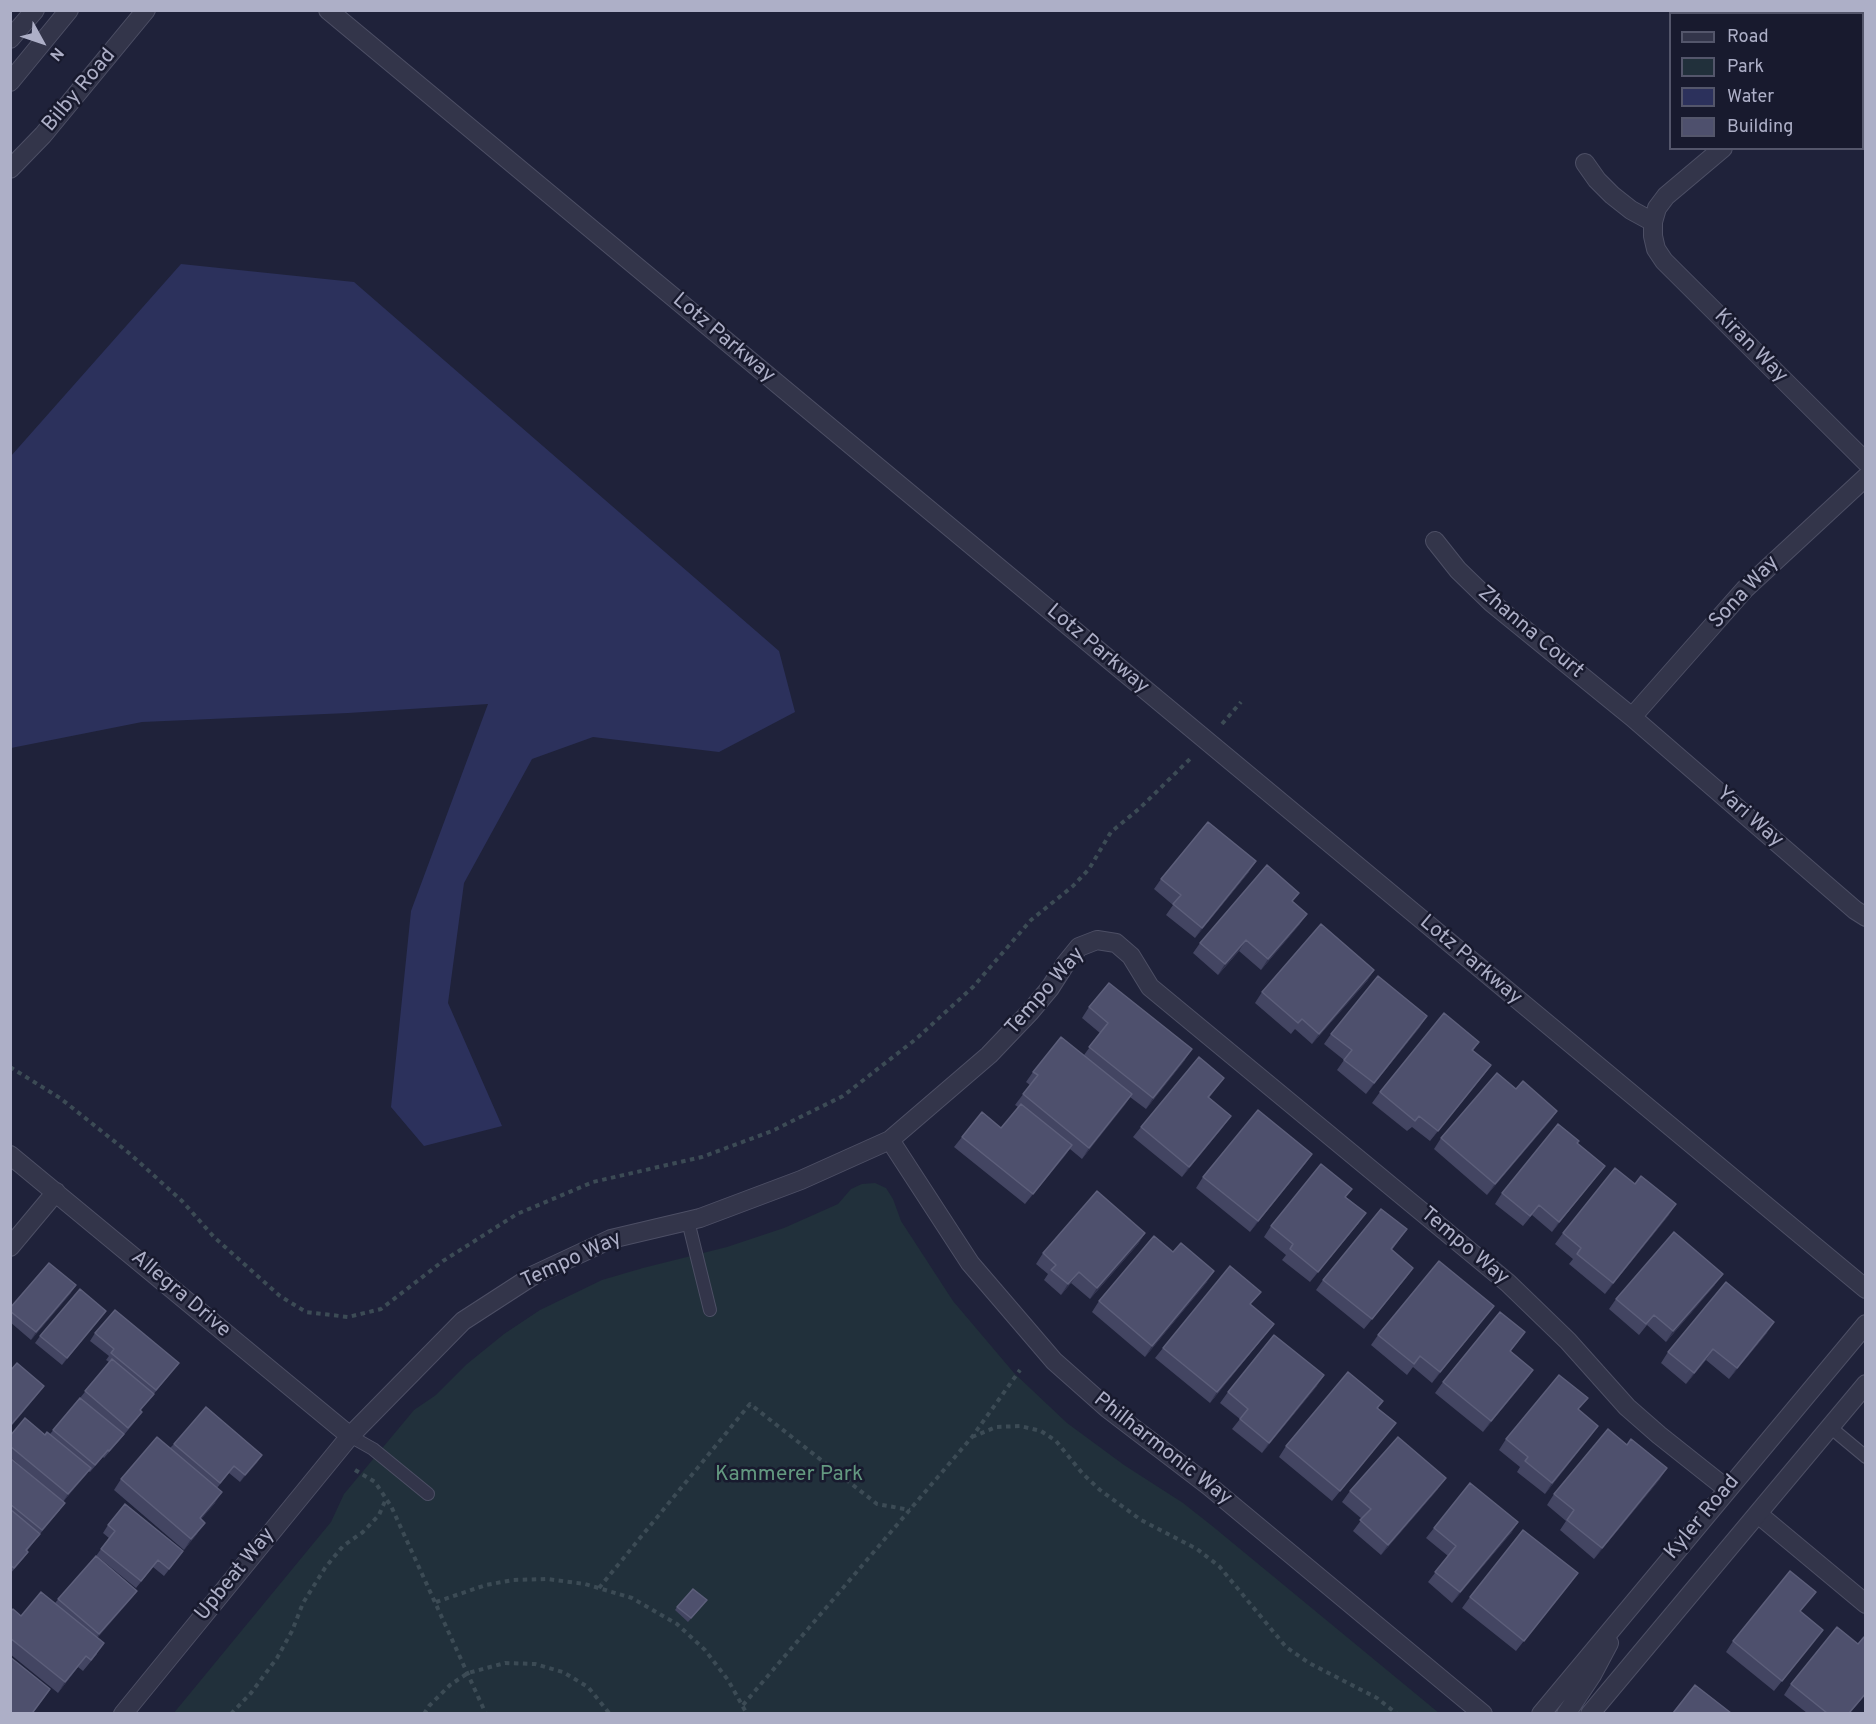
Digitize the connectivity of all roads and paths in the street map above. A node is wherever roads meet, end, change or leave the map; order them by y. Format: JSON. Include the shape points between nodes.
{"nodes":[{"id":1,"x":35,"y":10,"type":"edge"},
{"id":2,"x":69,"y":10,"type":"edge"},
{"id":3,"x":146,"y":10,"type":"edge"},
{"id":4,"x":328,"y":10,"type":"edge"},
{"id":5,"x":10,"y":39,"type":"edge"},
{"id":6,"x":10,"y":82,"type":"edge"},
{"id":7,"x":1721,"y":150,"type":"edge"},
{"id":8,"x":1585,"y":163,"type":"dead end"},
{"id":9,"x":10,"y":170,"type":"edge"},
{"id":10,"x":1653,"y":222,"type":"junction"},
{"id":11,"x":1866,"y":462,"type":"edge"},
{"id":12,"x":1866,"y":477,"type":"edge"},
{"id":13,"x":1435,"y":540,"type":"dead end"},
{"id":14,"x":1241,"y":702,"type":"dead end"},
{"id":15,"x":1632,"y":717,"type":"junction"},
{"id":16,"x":1207,"y":741,"type":"junction"},
{"id":17,"x":1866,"y":917,"type":"edge"},
{"id":18,"x":10,"y":1067,"type":"edge"},
{"id":19,"x":890,"y":1140,"type":"junction"},
{"id":20,"x":10,"y":1155,"type":"edge"},
{"id":21,"x":56,"y":1192,"type":"junction"},
{"id":22,"x":688,"y":1221,"type":"junction"},
{"id":23,"x":10,"y":1247,"type":"edge"},
{"id":24,"x":1866,"y":1289,"type":"edge"},
{"id":25,"x":710,"y":1311,"type":"dead end"},
{"id":26,"x":1866,"y":1324,"type":"edge"},
{"id":27,"x":1020,"y":1370,"type":"dead end"},
{"id":28,"x":1866,"y":1384,"type":"edge"},
{"id":29,"x":1830,"y":1427,"type":"junction"},
{"id":30,"x":350,"y":1436,"type":"junction"},
{"id":31,"x":972,"y":1437,"type":"junction"},
{"id":32,"x":1866,"y":1457,"type":"edge"},
{"id":33,"x":355,"y":1470,"type":"dead end"},
{"id":34,"x":1727,"y":1489,"type":"junction"},
{"id":35,"x":428,"y":1494,"type":"dead end"},
{"id":36,"x":386,"y":1498,"type":"junction"},
{"id":37,"x":910,"y":1510,"type":"junction"},
{"id":38,"x":1758,"y":1514,"type":"junction"},
{"id":39,"x":598,"y":1588,"type":"junction"},
{"id":40,"x":436,"y":1602,"type":"junction"},
{"id":41,"x":1866,"y":1604,"type":"edge"},
{"id":42,"x":683,"y":1617,"type":"edge"},
{"id":43,"x":1617,"y":1622,"type":"junction"},
{"id":44,"x":677,"y":1624,"type":"junction"},
{"id":45,"x":468,"y":1673,"type":"junction"},
{"id":46,"x":743,"y":1705,"type":"junction"},
{"id":47,"x":123,"y":1713,"type":"edge"},
{"id":48,"x":231,"y":1713,"type":"edge"},
{"id":49,"x":424,"y":1713,"type":"edge"},
{"id":50,"x":486,"y":1713,"type":"edge"},
{"id":51,"x":610,"y":1713,"type":"edge"},
{"id":52,"x":747,"y":1713,"type":"edge"},
{"id":53,"x":1397,"y":1713,"type":"edge"},
{"id":54,"x":1483,"y":1713,"type":"edge"},
{"id":55,"x":1541,"y":1713,"type":"edge"},
{"id":56,"x":1566,"y":1713,"type":"edge"},
{"id":57,"x":1590,"y":1713,"type":"edge"}],
"edges":[{"from":1,"to":5,"type":"street"},
{"from":2,"to":6,"type":"street"},
{"from":3,"to":9,"type":"street","name":"Bilby Road"},
{"from":4,"to":16,"type":"street","name":"Lotz Parkway"},
{"from":7,"to":10,"type":"street","via":[[1666,196]]},
{"from":8,"to":10,"type":"street","via":[[1612,195]]},
{"from":10,"to":11,"type":"street","name":"Kiran Way","via":[[1656,249],[1664,261]]},
{"from":12,"to":15,"type":"street","name":"Sona Way","via":[[1745,589]]},
{"from":13,"to":15,"type":"street","name":"Zhanna Court","via":[[1458,570],[1492,603]]},
{"from":14,"to":16,"type":"path"},
{"from":15,"to":17,"type":"street","name":"Yari Way"},
{"from":16,"to":18,"type":"path","via":[[1111,832],[1089,869],[1031,921],[973,987],[916,1039],[843,1096],[772,1131],[702,1157],[593,1182],[517,1215],[443,1261],[381,1309],[348,1317],[306,1312],[280,1296],[129,1153],[60,1098]]},
{"from":16,"to":24,"type":"street","name":"Lotz Parkway"},
{"from":19,"to":22,"type":"street","name":"Tempo Way","via":[[801,1180]]},
{"from":19,"to":34,"type":"street","name":"Tempo Way","via":[[989,1055],[1030,1012],[1079,947],[1096,940],[1116,943],[1131,956],[1150,987],[1508,1283],[1628,1407]]},
{"from":19,"to":54,"type":"street","name":"Philharmonic Way","via":[[970,1263],[1054,1362]]},
{"from":20,"to":21,"type":"street","name":"Allegra Drive"},
{"from":21,"to":23,"type":"street"},
{"from":21,"to":30,"type":"street","name":"Allegra Drive"},
{"from":22,"to":25,"type":"lane"},
{"from":22,"to":30,"type":"street","name":"Tempo Way","via":[[611,1239],[534,1275],[463,1321]]},
{"from":26,"to":34,"type":"street","name":"Kyler Road"},
{"from":27,"to":31,"type":"path"},
{"from":28,"to":29,"type":"street","name":"Kyler Road"},
{"from":29,"to":32,"type":"lane"},
{"from":29,"to":38,"type":"street","name":"Kyler Road"},
{"from":30,"to":35,"type":"lane","via":[[373,1449]]},
{"from":30,"to":47,"type":"street","name":"Upbeat Way"},
{"from":31,"to":37,"type":"path"},
{"from":31,"to":53,"type":"path","via":[[996,1426],[1041,1431],[1120,1506],[1197,1549],[1219,1566],[1286,1647]]},
{"from":33,"to":36,"type":"path","via":[[375,1482]]},
{"from":34,"to":43,"type":"street","name":"Kyler Road"},
{"from":36,"to":40,"type":"path"},
{"from":36,"to":48,"type":"path","via":[[379,1515],[343,1546],[325,1568],[277,1658]]},
{"from":37,"to":39,"type":"path","via":[[877,1504],[750,1404]]},
{"from":37,"to":46,"type":"path"},
{"from":38,"to":41,"type":"street"},
{"from":38,"to":57,"type":"street","name":"Kyler Road"},
{"from":39,"to":40,"type":"path","via":[[547,1579],[513,1580]]},
{"from":39,"to":44,"type":"path","via":[[632,1598]]},
{"from":40,"to":45,"type":"path"},
{"from":42,"to":44,"type":"path"},
{"from":43,"to":55,"type":"street","name":"Kyler Road"},
{"from":43,"to":56,"type":"street","via":[[1592,1675]]},
{"from":44,"to":46,"type":"path","via":[[705,1650]]},
{"from":45,"to":49,"type":"path","via":[[450,1685]]},
{"from":45,"to":50,"type":"path"},
{"from":45,"to":51,"type":"path","via":[[505,1663],[535,1664],[563,1672],[588,1688]]},
{"from":46,"to":52,"type":"path"}]}
